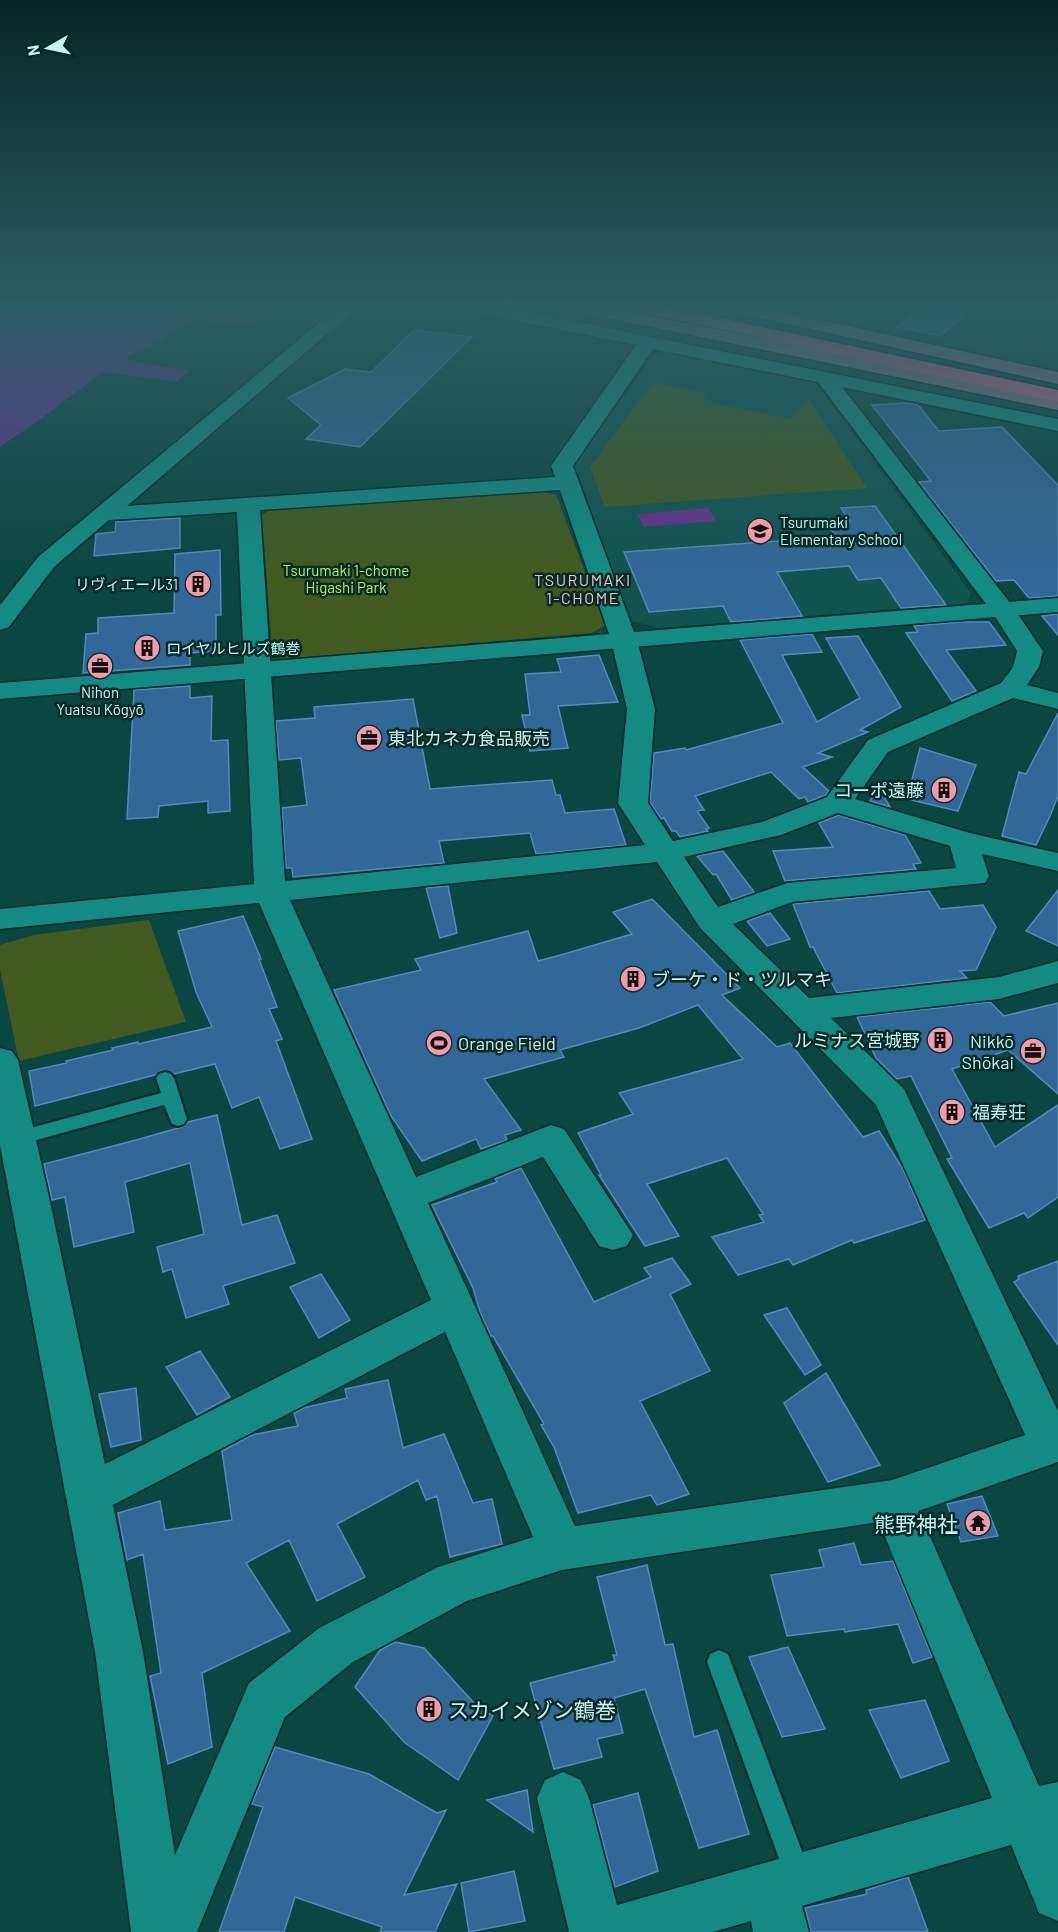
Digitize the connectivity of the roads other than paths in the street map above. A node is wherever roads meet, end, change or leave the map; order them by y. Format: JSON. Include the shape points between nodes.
{"nodes":[{"id":1,"x":246,"y":393,"type":"edge"},
{"id":2,"x":613,"y":393,"type":"edge"},
{"id":3,"x":837,"y":393,"type":"edge"},
{"id":4,"x":909,"y":393,"type":"edge"},
{"id":5,"x":944,"y":393,"type":"edge"},
{"id":6,"x":1058,"y":420,"type":"edge"},
{"id":7,"x":568,"y":483,"type":"junction"},
{"id":8,"x":248,"y":503,"type":"junction"},
{"id":9,"x":101,"y":514,"type":"junction"},
{"id":10,"x":1058,"y":605,"type":"edge"},
{"id":11,"x":1002,"y":609,"type":"junction"},
{"id":12,"x":0,"y":622,"type":"edge"},
{"id":13,"x":624,"y":640,"type":"junction"},
{"id":14,"x":1030,"y":651,"type":"junction"},
{"id":15,"x":1058,"y":658,"type":"edge"},
{"id":16,"x":258,"y":669,"type":"junction"},
{"id":17,"x":1010,"y":689,"type":"junction"},
{"id":18,"x":0,"y":691,"type":"edge"},
{"id":19,"x":1058,"y":701,"type":"edge"},
{"id":20,"x":837,"y":803,"type":"junction"},
{"id":21,"x":963,"y":840,"type":"junction"},
{"id":22,"x":664,"y":852,"type":"junction"},
{"id":23,"x":1055,"y":853,"type":"edge"},
{"id":24,"x":270,"y":891,"type":"junction"},
{"id":25,"x":0,"y":919,"type":"edge"},
{"id":26,"x":711,"y":921,"type":"junction"},
{"id":27,"x":1058,"y":972,"type":"edge"},
{"id":28,"x":802,"y":1010,"type":"junction"},
{"id":29,"x":0,"y":1060,"type":"edge"},
{"id":30,"x":165,"y":1078,"type":"dead end"},
{"id":31,"x":170,"y":1097,"type":"junction"},
{"id":32,"x":178,"y":1119,"type":"dead end"},
{"id":33,"x":15,"y":1139,"type":"junction"},
{"id":34,"x":404,"y":1197,"type":"junction"},
{"id":35,"x":613,"y":1235,"type":"dead end"},
{"id":36,"x":454,"y":1308,"type":"junction"},
{"id":37,"x":1055,"y":1443,"type":"edge"},
{"id":38,"x":88,"y":1495,"type":"junction"},
{"id":39,"x":892,"y":1500,"type":"junction"},
{"id":40,"x":562,"y":1549,"type":"junction"},
{"id":41,"x":719,"y":1662,"type":"dead end"},
{"id":42,"x":563,"y":1798,"type":"dead end"},
{"id":43,"x":1041,"y":1811,"type":"edge"},
{"id":44,"x":1058,"y":1894,"type":"edge"},
{"id":45,"x":784,"y":1900,"type":"edge"},
{"id":46,"x":159,"y":1932,"type":"edge"},
{"id":47,"x":169,"y":1932,"type":"edge"},
{"id":48,"x":597,"y":1932,"type":"edge"},
{"id":49,"x":618,"y":1932,"type":"edge"}],
"edges":[{"from":1,"to":9,"type":"street"},
{"from":2,"to":7,"type":"street","via":[[562,466]]},
{"from":3,"to":11,"type":"street"},
{"from":4,"to":6,"type":"street"},
{"from":5,"to":6,"type":"main road"},
{"from":7,"to":8,"type":"street"},
{"from":7,"to":13,"type":"street"},
{"from":8,"to":9,"type":"street"},
{"from":8,"to":16,"type":"street"},
{"from":9,"to":12,"type":"street","via":[[46,562]]},
{"from":10,"to":11,"type":"street"},
{"from":11,"to":13,"type":"street"},
{"from":11,"to":14,"type":"street"},
{"from":13,"to":16,"type":"street"},
{"from":13,"to":22,"type":"street","via":[[642,709],[633,803]]},
{"from":14,"to":15,"type":"street"},
{"from":14,"to":17,"type":"street","via":[[1020,677]]},
{"from":16,"to":18,"type":"street"},
{"from":16,"to":24,"type":"street"},
{"from":17,"to":19,"type":"street"},
{"from":17,"to":20,"type":"street","via":[[878,747]]},
{"from":20,"to":21,"type":"street"},
{"from":20,"to":22,"type":"street","via":[[770,829]]},
{"from":21,"to":23,"type":"street"},
{"from":21,"to":26,"type":"street","via":[[974,876],[787,893]]},
{"from":22,"to":24,"type":"street"},
{"from":22,"to":26,"type":"street"},
{"from":24,"to":25,"type":"street"},
{"from":24,"to":34,"type":"street"},
{"from":26,"to":28,"type":"street"},
{"from":27,"to":28,"type":"street","via":[[999,988]]},
{"from":28,"to":37,"type":"street","via":[[891,1098]]},
{"from":29,"to":33,"type":"street"},
{"from":30,"to":31,"type":"lane"},
{"from":31,"to":32,"type":"lane"},
{"from":31,"to":33,"type":"lane"},
{"from":33,"to":38,"type":"street","via":[[32,1206]]},
{"from":34,"to":35,"type":"street","via":[[552,1139]]},
{"from":34,"to":36,"type":"street"},
{"from":36,"to":38,"type":"street"},
{"from":36,"to":40,"type":"street"},
{"from":37,"to":39,"type":"street"},
{"from":38,"to":46,"type":"street","via":[[118,1652]]},
{"from":39,"to":40,"type":"street"},
{"from":39,"to":43,"type":"street"},
{"from":40,"to":47,"type":"street","via":[[454,1583],[336,1645],[267,1700]]},
{"from":41,"to":45,"type":"lane"},
{"from":42,"to":48,"type":"street"},
{"from":43,"to":44,"type":"street"},
{"from":43,"to":45,"type":"street"},
{"from":45,"to":49,"type":"street"}]}
